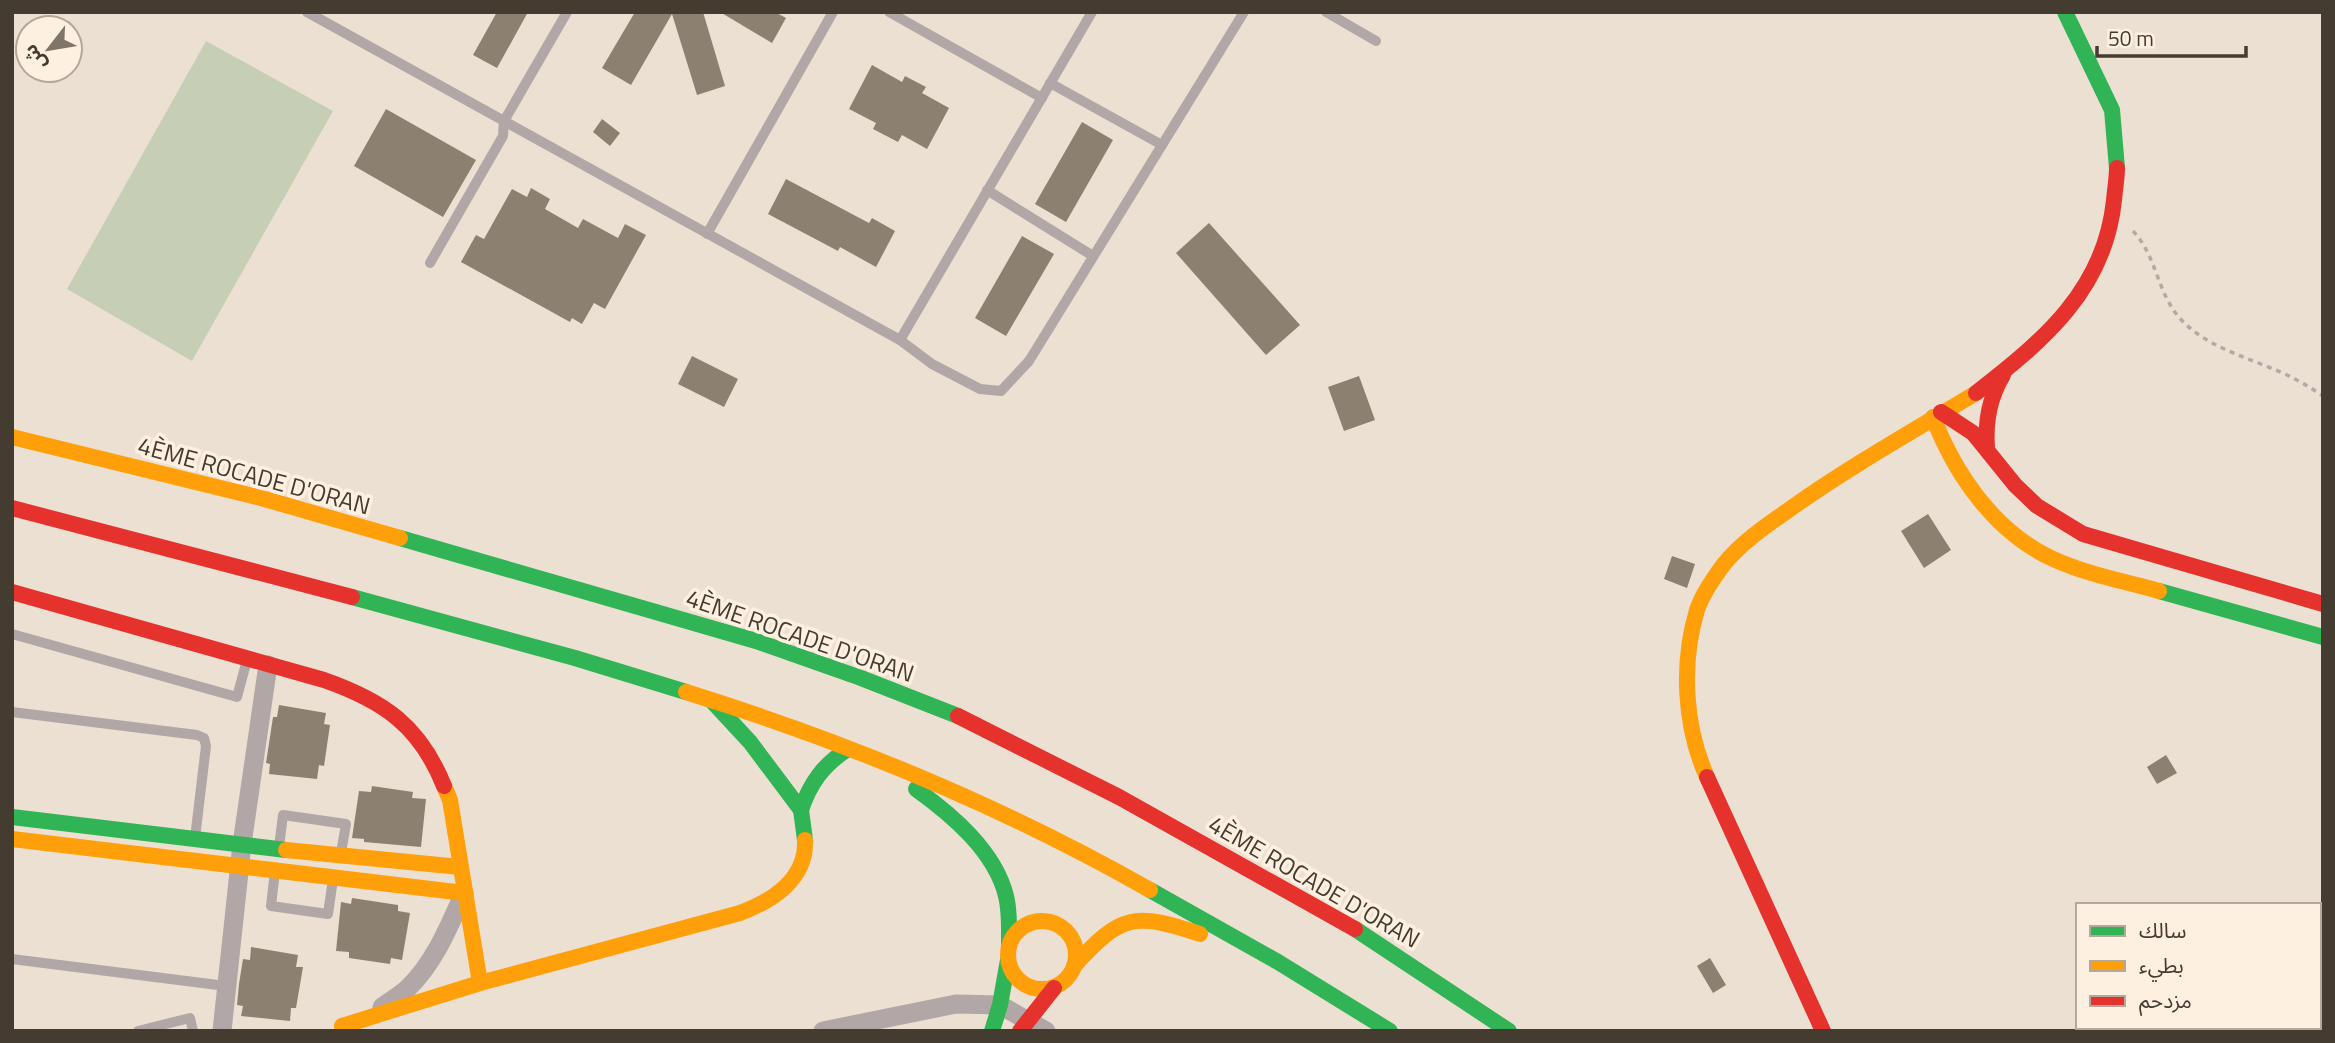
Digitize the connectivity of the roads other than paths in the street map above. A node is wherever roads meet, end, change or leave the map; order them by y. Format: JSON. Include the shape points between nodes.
{"nodes":[{"id":1,"x":568,"y":12,"type":"edge"},
{"id":2,"x":833,"y":12,"type":"edge"},
{"id":3,"x":889,"y":12,"type":"edge"},
{"id":4,"x":1092,"y":12,"type":"edge"},
{"id":5,"x":1244,"y":12,"type":"edge"},
{"id":6,"x":1326,"y":12,"type":"edge"},
{"id":7,"x":2065,"y":12,"type":"edge"},
{"id":8,"x":315,"y":14,"type":"edge"},
{"id":9,"x":1376,"y":41,"type":"dead end"},
{"id":10,"x":1050,"y":83,"type":"junction"},
{"id":11,"x":1042,"y":97,"type":"junction"},
{"id":12,"x":505,"y":121,"type":"junction"},
{"id":13,"x":1162,"y":145,"type":"junction"},
{"id":14,"x":987,"y":190,"type":"junction"},
{"id":15,"x":707,"y":234,"type":"junction"},
{"id":16,"x":1093,"y":256,"type":"junction"},
{"id":17,"x":430,"y":263,"type":"dead end"},
{"id":18,"x":900,"y":340,"type":"junction"},
{"id":19,"x":2007,"y":368,"type":"junction"},
{"id":20,"x":1937,"y":415,"type":"junction"},
{"id":21,"x":12,"y":437,"type":"edge"},
{"id":22,"x":1883,"y":448,"type":"junction"},
{"id":23,"x":1987,"y":449,"type":"junction"},
{"id":24,"x":1952,"y":459,"type":"junction"},
{"id":25,"x":12,"y":508,"type":"edge"},
{"id":26,"x":12,"y":592,"type":"edge"},
{"id":27,"x":2323,"y":604,"type":"edge"},
{"id":28,"x":12,"y":634,"type":"edge"},
{"id":29,"x":2323,"y":637,"type":"edge"},
{"id":30,"x":247,"y":659,"type":"junction"},
{"id":31,"x":268,"y":665,"type":"junction"},
{"id":32,"x":712,"y":700,"type":"junction"},
{"id":33,"x":12,"y":712,"type":"edge"},
{"id":34,"x":856,"y":751,"type":"junction"},
{"id":35,"x":801,"y":810,"type":"junction"},
{"id":36,"x":12,"y":817,"type":"edge"},
{"id":37,"x":195,"y":838,"type":"junction"},
{"id":38,"x":12,"y":839,"type":"edge"},
{"id":39,"x":242,"y":844,"type":"junction"},
{"id":40,"x":278,"y":849,"type":"junction"},
{"id":41,"x":341,"y":857,"type":"junction"},
{"id":42,"x":241,"y":865,"type":"junction"},
{"id":43,"x":460,"y":867,"type":"junction"},
{"id":44,"x":275,"y":870,"type":"junction"},
{"id":45,"x":334,"y":879,"type":"junction"},
{"id":46,"x":464,"y":893,"type":"junction"},
{"id":47,"x":1008,"y":953,"type":"junction"},
{"id":48,"x":12,"y":959,"type":"edge"},
{"id":49,"x":1278,"y":962,"type":"junction"},
{"id":50,"x":1074,"y":966,"type":"junction"},
{"id":51,"x":480,"y":983,"type":"junction"},
{"id":52,"x":226,"y":986,"type":"junction"},
{"id":53,"x":1054,"y":988,"type":"junction"},
{"id":54,"x":1000,"y":1006,"type":"junction"},
{"id":55,"x":1024,"y":1026,"type":"edge"},
{"id":56,"x":334,"y":1029,"type":"edge"},
{"id":57,"x":138,"y":1031,"type":"edge"},
{"id":58,"x":193,"y":1031,"type":"edge"},
{"id":59,"x":222,"y":1031,"type":"edge"},
{"id":60,"x":823,"y":1031,"type":"edge"},
{"id":61,"x":992,"y":1031,"type":"edge"},
{"id":62,"x":1046,"y":1031,"type":"edge"},
{"id":63,"x":1390,"y":1031,"type":"edge"},
{"id":64,"x":1509,"y":1031,"type":"edge"},
{"id":65,"x":1823,"y":1031,"type":"edge"}],
"edges":[{"from":1,"to":12,"type":"lane"},
{"from":2,"to":15,"type":"lane"},
{"from":3,"to":11,"type":"lane"},
{"from":4,"to":10,"type":"lane"},
{"from":5,"to":13,"type":"lane"},
{"from":6,"to":9,"type":"lane"},
{"from":7,"to":19,"type":"main road","via":[[2112,110],[2118,173],[2112,223],[2096,270],[2069,310],[2038,345]]},
{"from":8,"to":12,"type":"lane"},
{"from":10,"to":11,"type":"lane"},
{"from":10,"to":13,"type":"lane"},
{"from":11,"to":14,"type":"lane"},
{"from":12,"to":15,"type":"lane"},
{"from":12,"to":17,"type":"lane","via":[[503,136]]},
{"from":13,"to":16,"type":"lane"},
{"from":14,"to":16,"type":"lane"},
{"from":14,"to":18,"type":"lane"},
{"from":15,"to":18,"type":"lane"},
{"from":16,"to":18,"type":"lane","via":[[1029,361],[1001,391],[980,389],[932,364]]},
{"from":19,"to":20,"type":"main road"},
{"from":19,"to":23,"type":"main road","via":[[1988,406]]},
{"from":20,"to":22,"type":"main road"},
{"from":20,"to":23,"type":"main road","via":[[1965,426]]},
{"from":20,"to":24,"type":"main road","via":[[1942,441]]},
{"from":21,"to":64,"type":"main road","name":"4ÈME ROCADE D'ORAN","via":[[261,498],[756,640],[938,708],[1119,797],[1293,893]]},
{"from":22,"to":24,"type":"main road","via":[[1920,449]]},
{"from":22,"to":65,"type":"main road","via":[[1759,531],[1725,563],[1698,607],[1687,659],[1688,707],[1702,766]]},
{"from":23,"to":27,"type":"main road","via":[[2031,502],[2083,534]]},
{"from":24,"to":29,"type":"main road","via":[[1974,491],[2016,535],[2057,561]]},
{"from":25,"to":32,"type":"main road","via":[[459,625]]},
{"from":26,"to":30,"type":"main road"},
{"from":28,"to":30,"type":"lane","via":[[237,697]]},
{"from":30,"to":31,"type":"main road"},
{"from":31,"to":39,"type":"street"},
{"from":31,"to":43,"type":"main road","via":[[359,692],[390,711],[416,736],[436,766],[450,800]]},
{"from":32,"to":34,"type":"main road"},
{"from":32,"to":35,"type":"main road"},
{"from":33,"to":37,"type":"lane","via":[[204,738]]},
{"from":34,"to":35,"type":"main road","via":[[831,759],[817,773]]},
{"from":34,"to":47,"type":"main road","via":[[925,795],[983,852],[1002,884],[1009,912]]},
{"from":34,"to":49,"type":"main road","via":[[1032,828]]},
{"from":35,"to":51,"type":"main road","via":[[805,847],[800,867],[787,886],[764,904]]},
{"from":36,"to":37,"type":"main road"},
{"from":37,"to":39,"type":"main road"},
{"from":38,"to":42,"type":"main road"},
{"from":39,"to":40,"type":"main road"},
{"from":39,"to":42,"type":"street"},
{"from":40,"to":41,"type":"main road"},
{"from":40,"to":41,"type":"lane","via":[[283,815],[346,824]]},
{"from":41,"to":43,"type":"main road"},
{"from":42,"to":44,"type":"main road"},
{"from":42,"to":52,"type":"street"},
{"from":43,"to":46,"type":"main road"},
{"from":44,"to":45,"type":"main road"},
{"from":44,"to":45,"type":"lane","via":[[271,906],[282,908],[328,914]]},
{"from":45,"to":46,"type":"main road"},
{"from":46,"to":51,"type":"main road"},
{"from":46,"to":56,"type":"street","via":[[429,963],[408,988],[381,1008]]},
{"from":47,"to":50,"type":"main road","via":[[1014,934],[1023,926],[1046,921],[1067,932],[1076,954]]},
{"from":47,"to":53,"type":"main road","via":[[1011,970],[1024,985]]},
{"from":47,"to":54,"type":"main road"},
{"from":48,"to":52,"type":"lane"},
{"from":49,"to":50,"type":"main road","via":[[1163,922],[1138,919],[1110,928]]},
{"from":49,"to":63,"type":"main road"},
{"from":50,"to":53,"type":"main road"},
{"from":51,"to":56,"type":"main road"},
{"from":52,"to":59,"type":"street"},
{"from":53,"to":55,"type":"main road"},
{"from":54,"to":55,"type":"street"},
{"from":54,"to":60,"type":"street","via":[[956,1004]]},
{"from":54,"to":61,"type":"main road"},
{"from":55,"to":62,"type":"street"},
{"from":57,"to":58,"type":"lane","via":[[190,1018]]}]}
